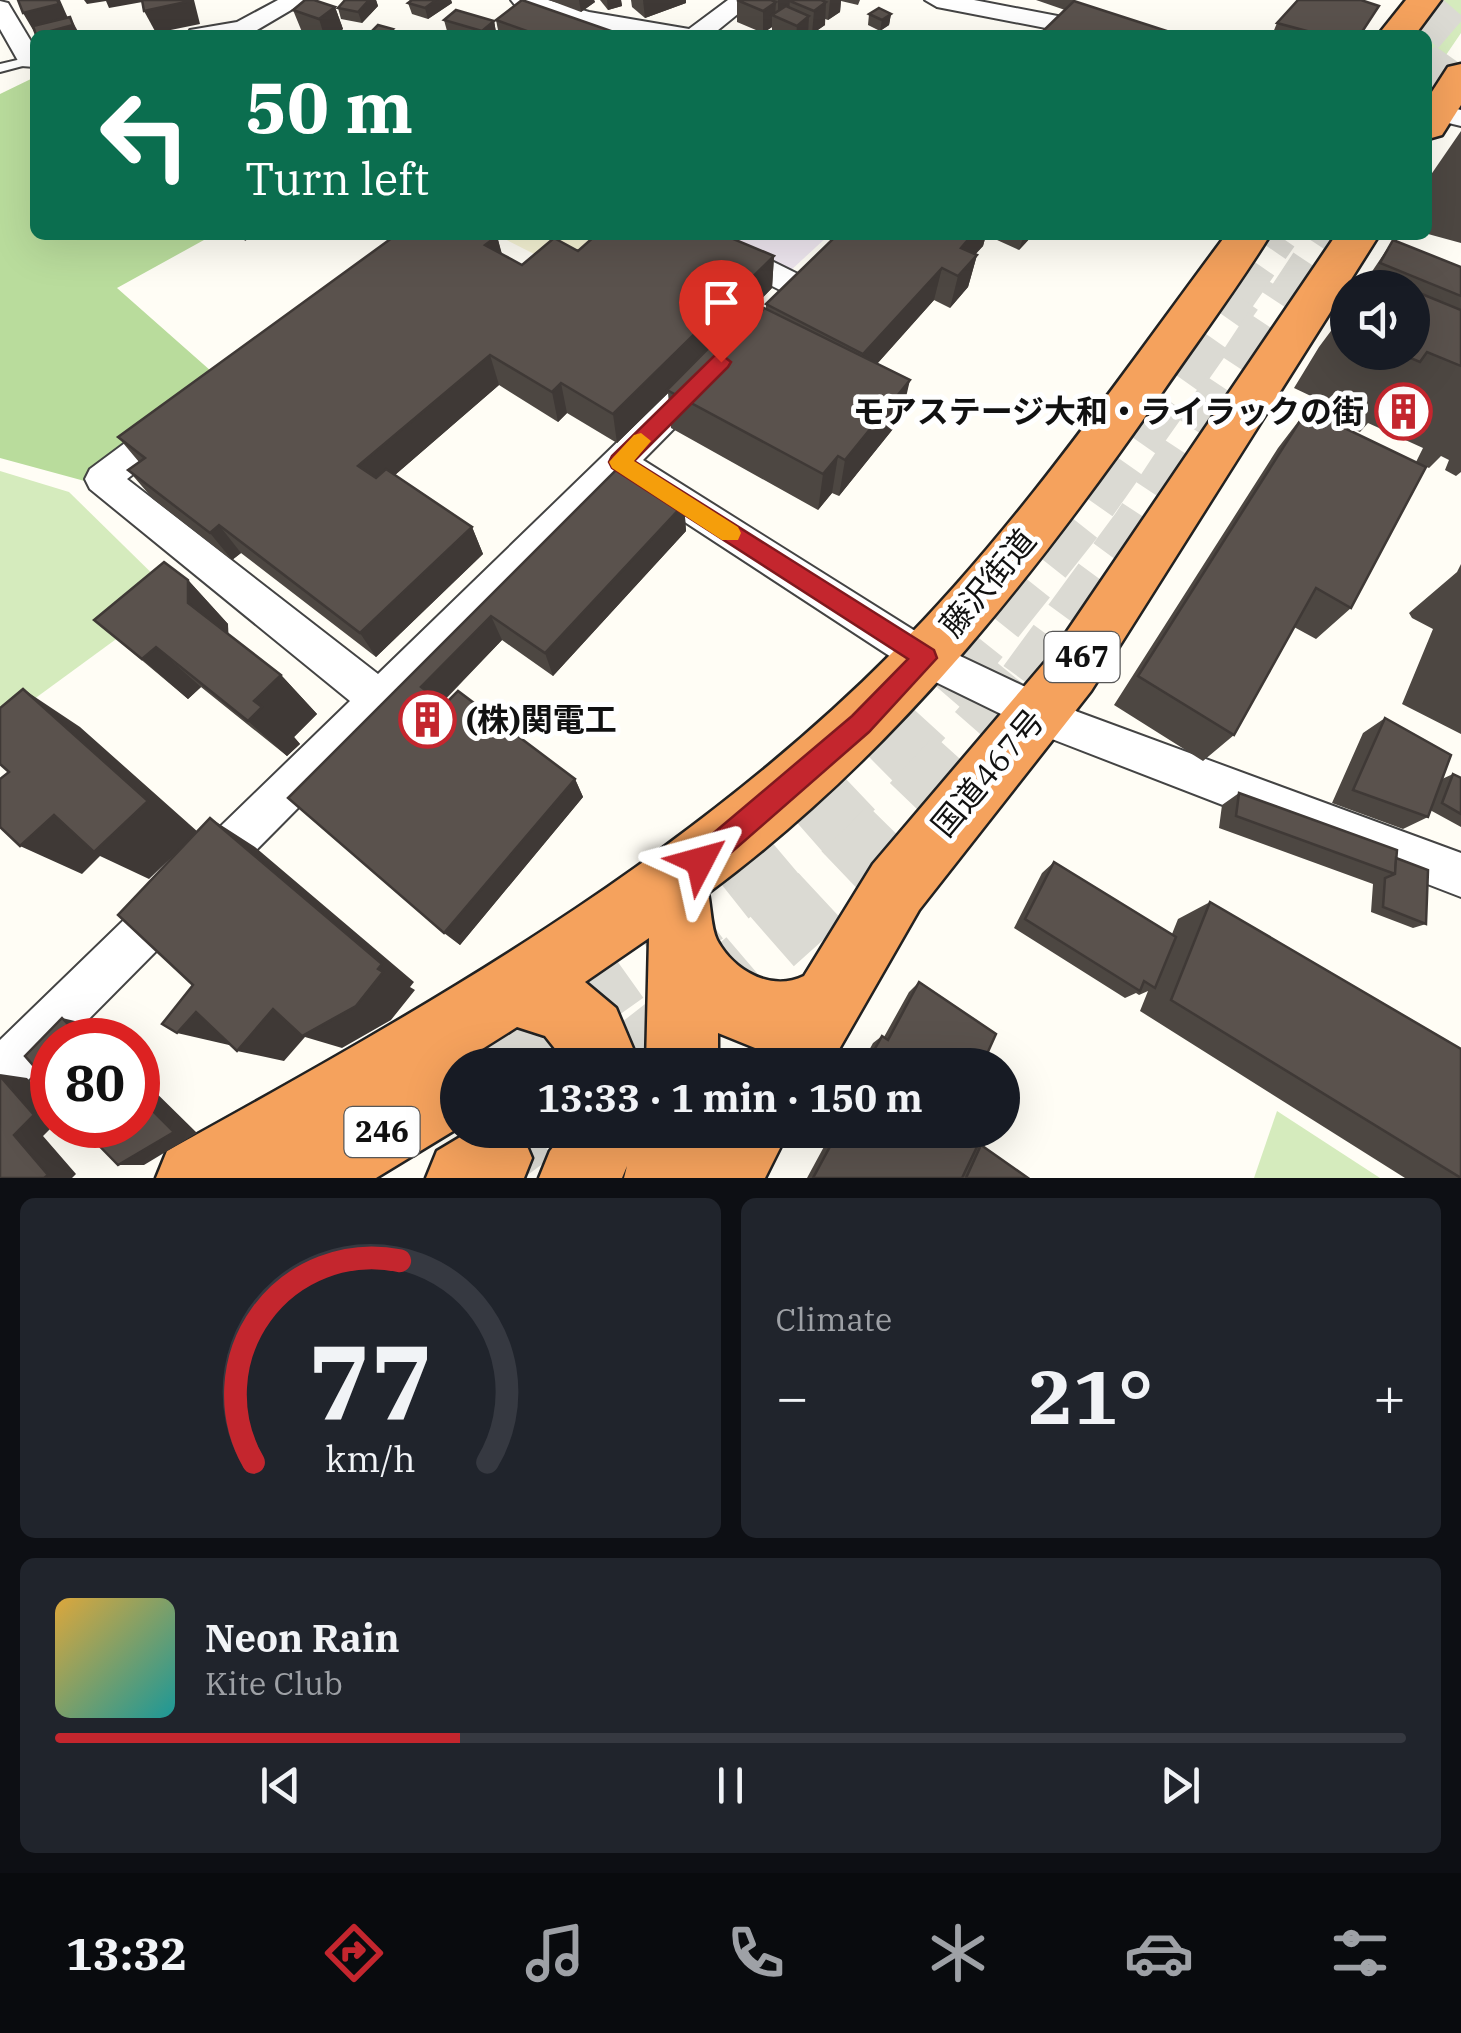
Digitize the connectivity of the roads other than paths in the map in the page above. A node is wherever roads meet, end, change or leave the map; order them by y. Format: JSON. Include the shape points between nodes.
{"nodes":[{"id":1,"x":296,"y":0,"type":"edge"},
{"id":2,"x":523,"y":0,"type":"edge"},
{"id":3,"x":743,"y":0,"type":"edge"},
{"id":4,"x":937,"y":0,"type":"edge"},
{"id":5,"x":1085,"y":0,"type":"edge"},
{"id":6,"x":1424,"y":0,"type":"edge"},
{"id":7,"x":966,"y":2,"type":"edge"},
{"id":8,"x":0,"y":8,"type":"edge"},
{"id":9,"x":1057,"y":28,"type":"edge"},
{"id":10,"x":230,"y":30,"type":"edge"},
{"id":11,"x":653,"y":30,"type":"edge"},
{"id":12,"x":703,"y":30,"type":"edge"},
{"id":13,"x":1400,"y":30,"type":"edge"},
{"id":14,"x":30,"y":57,"type":"edge"},
{"id":15,"x":30,"y":60,"type":"edge"},
{"id":16,"x":0,"y":68,"type":"edge"},
{"id":17,"x":1461,"y":75,"type":"edge"},
{"id":18,"x":1438,"y":117,"type":"edge"},
{"id":19,"x":704,"y":240,"type":"edge"},
{"id":20,"x":1245,"y":240,"type":"tunnel mouth"},
{"id":21,"x":1355,"y":240,"type":"edge"},
{"id":22,"x":823,"y":260,"type":"edge"},
{"id":23,"x":797,"y":286,"type":"junction"},
{"id":24,"x":770,"y":313,"type":"edge"},
{"id":25,"x":729,"y":354,"type":"edge"},
{"id":26,"x":195,"y":409,"type":"edge"},
{"id":27,"x":620,"y":462,"type":"junction"},
{"id":28,"x":925,"y":658,"type":"junction"},
{"id":29,"x":380,"y":700,"type":"junction"},
{"id":30,"x":1039,"y":713,"type":"junction"},
{"id":31,"x":1461,"y":875,"type":"edge"},
{"id":32,"x":674,"y":882,"type":"junction"},
{"id":33,"x":685,"y":954,"type":"junction"},
{"id":34,"x":508,"y":992,"type":"junction"},
{"id":35,"x":829,"y":1000,"type":"junction"},
{"id":36,"x":596,"y":1048,"type":"edge"},
{"id":37,"x":682,"y":1048,"type":"edge"},
{"id":38,"x":800,"y":1048,"type":"edge"},
{"id":39,"x":0,"y":1074,"type":"edge"},
{"id":40,"x":440,"y":1097,"type":"edge"},
{"id":41,"x":597,"y":1148,"type":"edge"},
{"id":42,"x":668,"y":1148,"type":"edge"},
{"id":43,"x":741,"y":1148,"type":"edge"},
{"id":44,"x":194,"y":1178,"type":"edge"},
{"id":45,"x":306,"y":1178,"type":"edge"},
{"id":46,"x":576,"y":1178,"type":"edge"},
{"id":47,"x":662,"y":1178,"type":"edge"},
{"id":48,"x":723,"y":1178,"type":"edge"}],
"edges":[{"from":1,"to":10,"type":"street"},
{"from":2,"to":11,"type":"street"},
{"from":3,"to":12,"type":"street"},
{"from":4,"to":7,"type":"street"},
{"from":5,"to":9,"type":"street"},
{"from":6,"to":13,"type":"highway"},
{"from":7,"to":9,"type":"street"},
{"from":8,"to":14,"type":"street"},
{"from":15,"to":16,"type":"lane"},
{"from":17,"to":18,"type":"highway"},
{"from":19,"to":23,"type":"street"},
{"from":20,"to":28,"type":"highway","name":"藤沢街道","via":[[1036,526]]},
{"from":21,"to":30,"type":"highway","name":"国道467号","number":"467","via":[[1133,583]]},
{"from":22,"to":23,"type":"street"},
{"from":23,"to":24,"type":"street"},
{"from":25,"to":27,"type":"street"},
{"from":26,"to":29,"type":"street","via":[[102,479]]},
{"from":27,"to":28,"type":"street"},
{"from":27,"to":29,"type":"street"},
{"from":28,"to":30,"type":"street"},
{"from":28,"to":32,"type":"highway","name":"藤沢街道","via":[[779,798]]},
{"from":29,"to":39,"type":"street"},
{"from":30,"to":31,"type":"street"},
{"from":30,"to":35,"type":"highway","name":"国道467号","number":"467","via":[[896,888]]},
{"from":32,"to":33,"type":"highway"},
{"from":32,"to":34,"type":"highway","name":"藤沢街道"},
{"from":33,"to":35,"type":"highway","via":[[708,984],[750,1013],[805,1015]]},
{"from":33,"to":37,"type":"highway"},
{"from":34,"to":36,"type":"highway","via":[[544,996],[570,1010]]},
{"from":34,"to":44,"type":"highway","name":"藤沢街道"},
{"from":35,"to":38,"type":"highway","name":"国道467号","number":"467"},
{"from":40,"to":45,"type":"highway","number":"246"},
{"from":41,"to":46,"type":"highway"},
{"from":42,"to":47,"type":"highway"},
{"from":43,"to":48,"type":"highway"}]}
